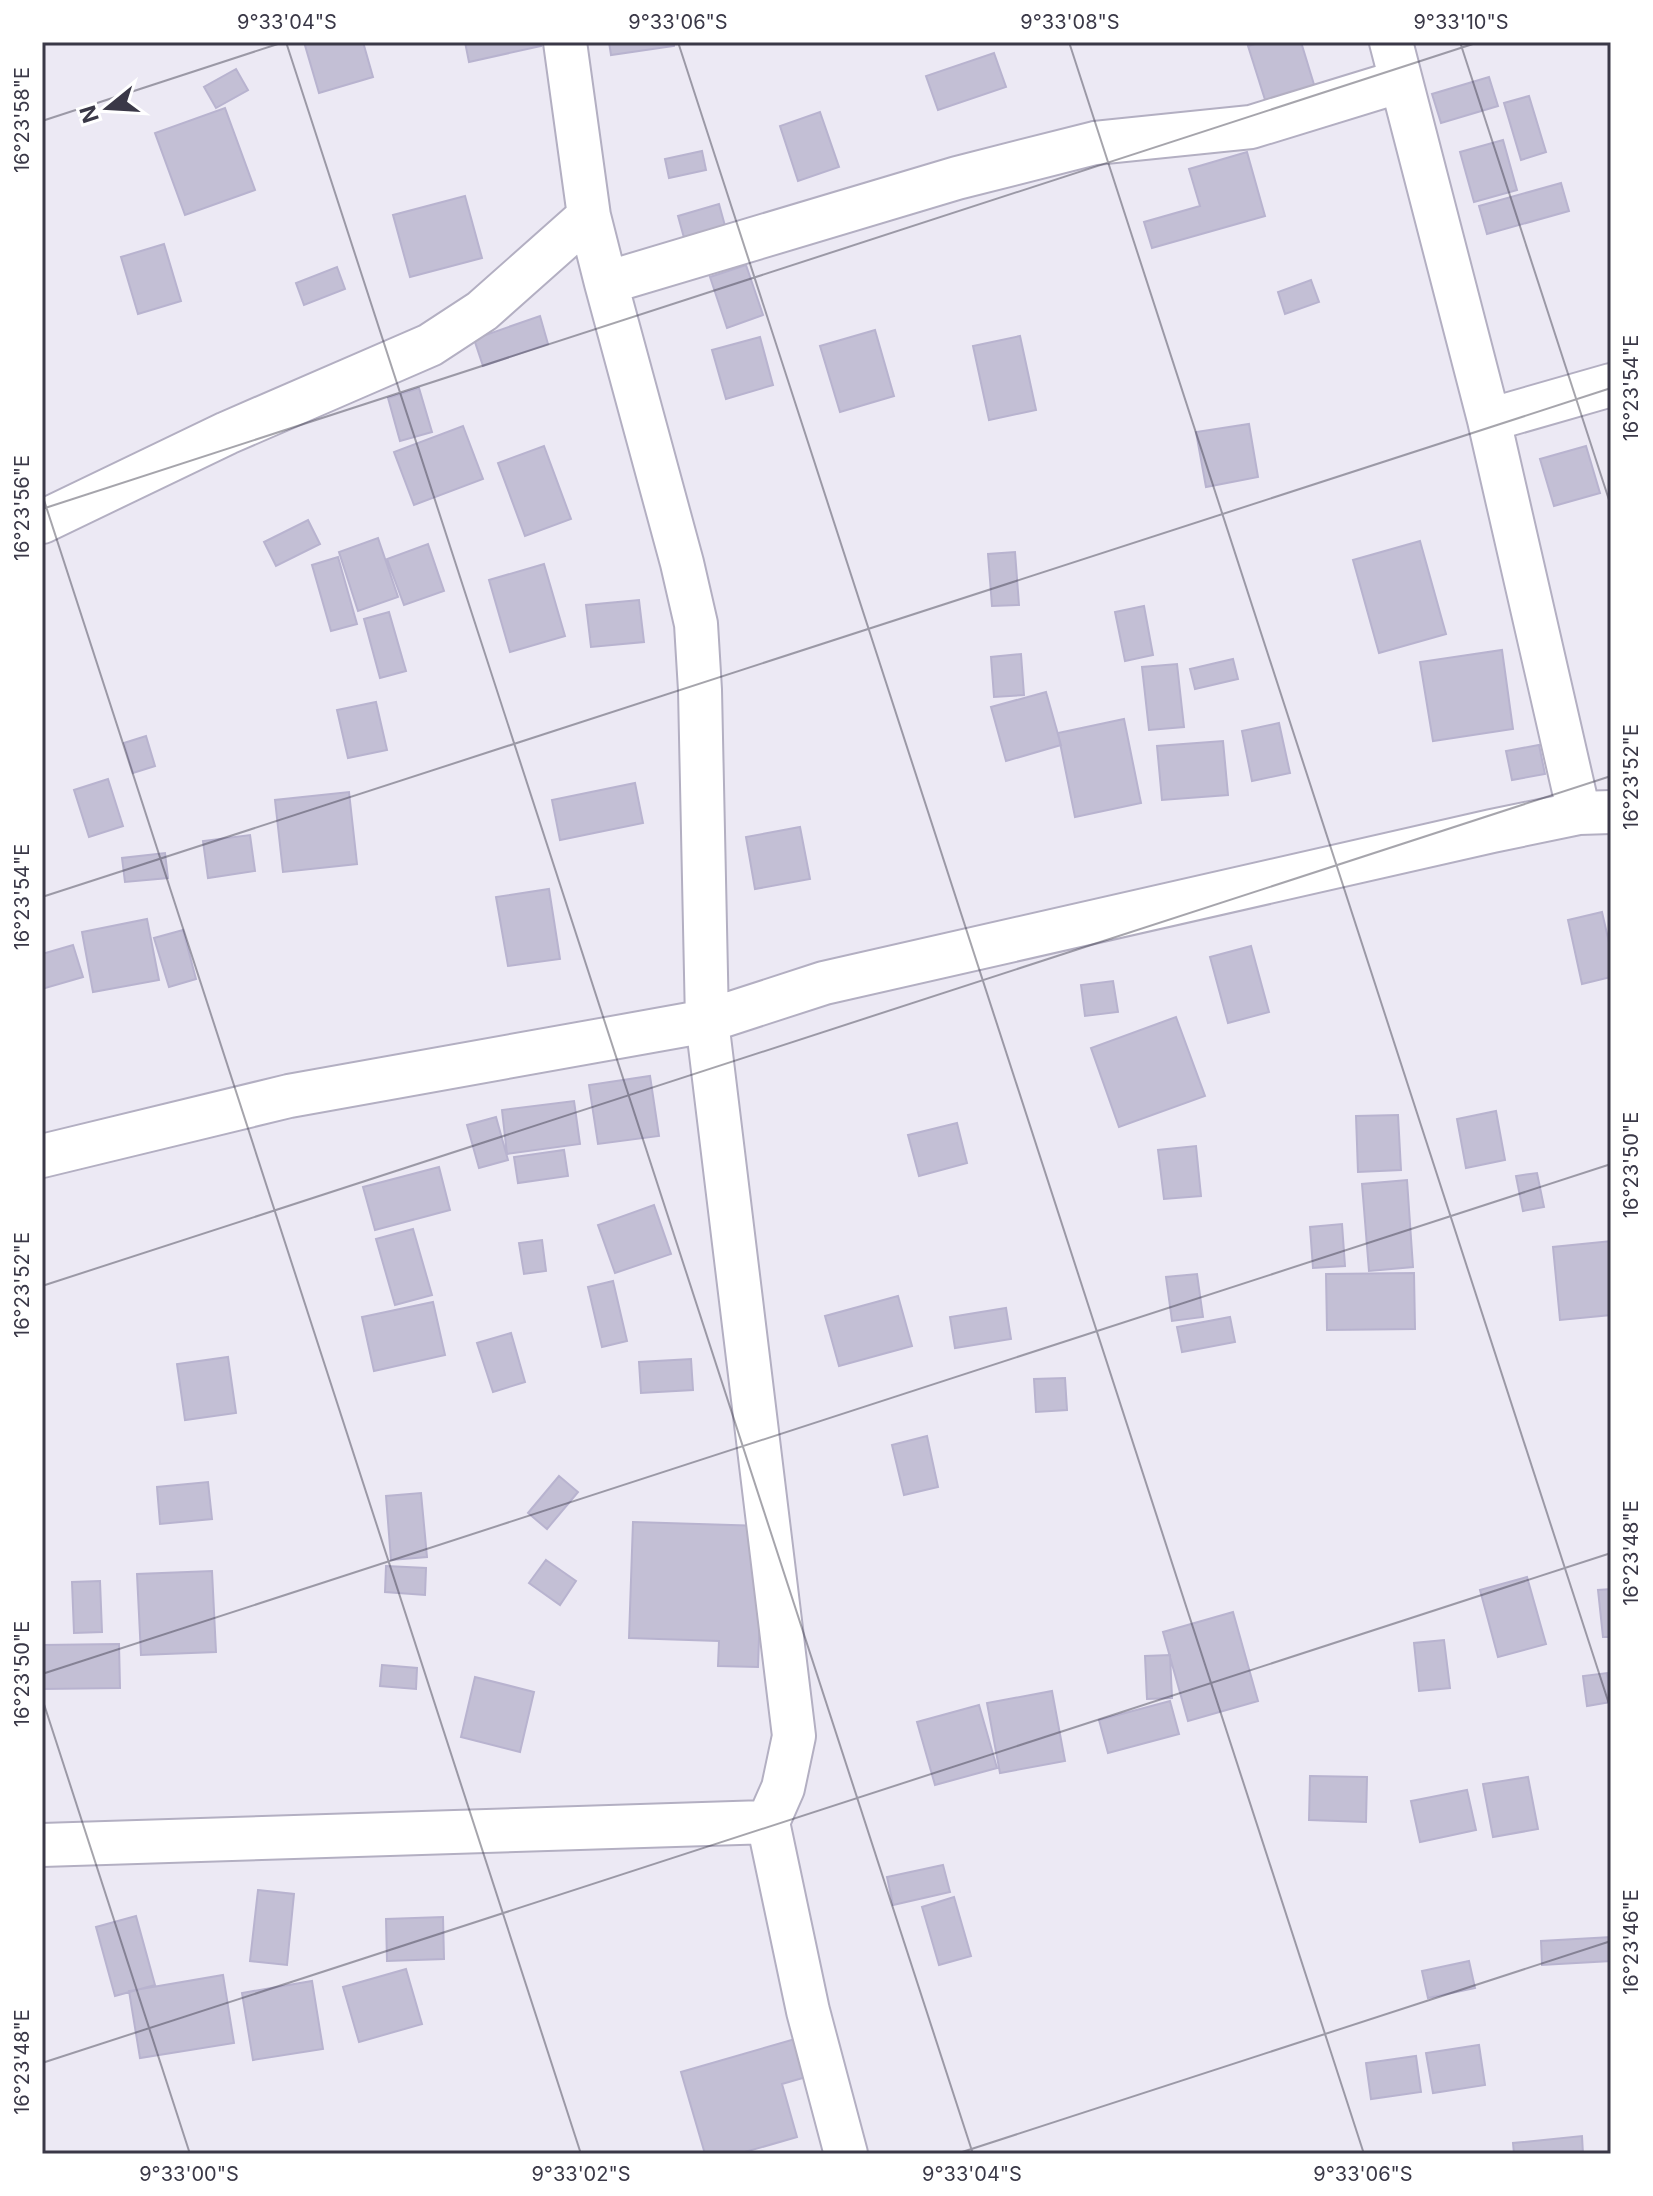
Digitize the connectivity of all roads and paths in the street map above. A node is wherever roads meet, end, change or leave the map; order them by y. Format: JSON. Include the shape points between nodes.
{"nodes":[{"id":1,"x":565,"y":42,"type":"edge"},
{"id":2,"x":1396,"y":62,"type":"edge"},
{"id":3,"x":589,"y":216,"type":"junction"},
{"id":4,"x":606,"y":283,"type":"junction"},
{"id":5,"x":1611,"y":385,"type":"edge"},
{"id":6,"x":1489,"y":420,"type":"junction"},
{"id":7,"x":42,"y":522,"type":"edge"},
{"id":8,"x":1595,"y":812,"type":"edge"},
{"id":9,"x":707,"y":1021,"type":"junction"},
{"id":10,"x":42,"y":1156,"type":"edge"},
{"id":11,"x":768,"y":1822,"type":"junction"},
{"id":12,"x":42,"y":1845,"type":"edge"},
{"id":13,"x":846,"y":2154,"type":"edge"}],
"edges":[{"from":1,"to":3,"type":"street"},
{"from":2,"to":4,"type":"street","via":[[1251,127],[1095,143],[957,178]]},
{"from":2,"to":6,"type":"street"},
{"from":3,"to":4,"type":"street"},
{"from":3,"to":7,"type":"street","via":[[482,311],[430,345],[227,433]]},
{"from":4,"to":9,"type":"street","via":[[696,624]]},
{"from":5,"to":6,"type":"street"},
{"from":6,"to":8,"type":"street"},
{"from":8,"to":9,"type":"street","via":[[824,983]]},
{"from":9,"to":10,"type":"street","via":[[289,1096]]},
{"from":9,"to":11,"type":"street","via":[[794,1736],[783,1788]]},
{"from":11,"to":12,"type":"street"},
{"from":11,"to":13,"type":"street","via":[[808,2011]]}]}
